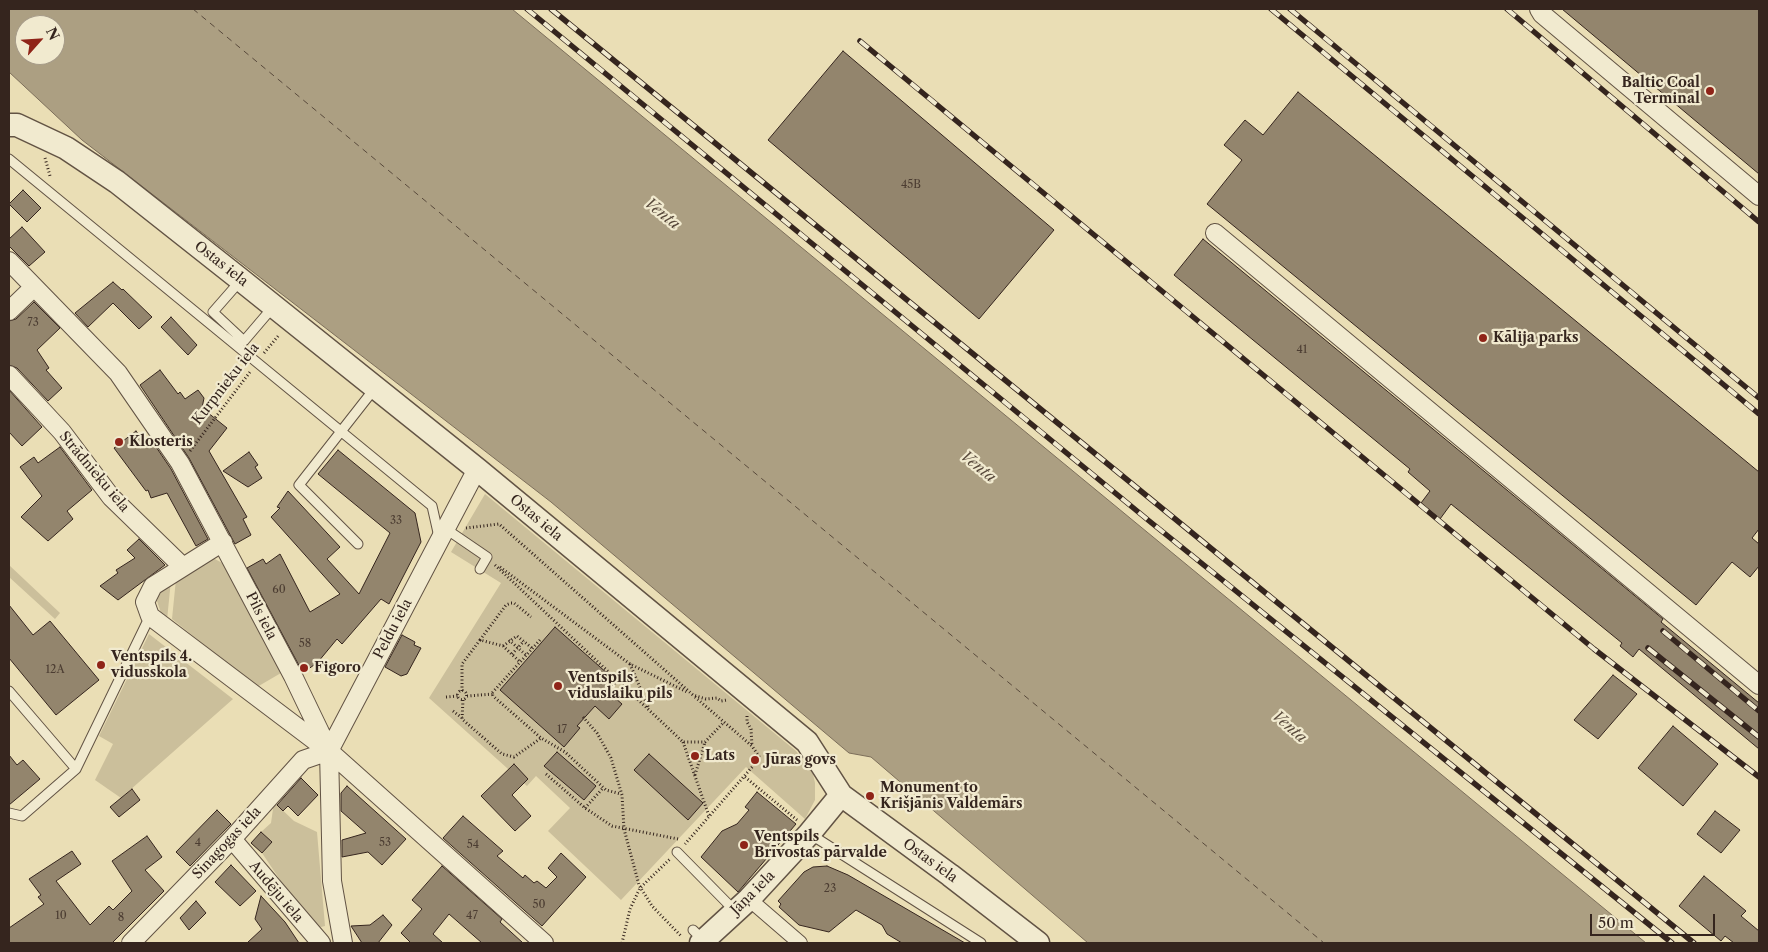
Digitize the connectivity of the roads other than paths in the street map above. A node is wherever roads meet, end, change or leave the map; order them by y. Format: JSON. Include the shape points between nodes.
{"nodes":[{"id":1,"x":1539,"y":9,"type":"edge"},
{"id":2,"x":9,"y":125,"type":"edge"},
{"id":3,"x":9,"y":159,"type":"edge"},
{"id":4,"x":1759,"y":196,"type":"edge"},
{"id":5,"x":1215,"y":233,"type":"dead end"},
{"id":6,"x":9,"y":262,"type":"edge"},
{"id":7,"x":241,"y":280,"type":"junction"},
{"id":8,"x":34,"y":286,"type":"junction"},
{"id":9,"x":9,"y":311,"type":"edge"},
{"id":10,"x":282,"y":313,"type":"junction"},
{"id":11,"x":9,"y":375,"type":"edge"},
{"id":12,"x":375,"y":387,"type":"junction"},
{"id":13,"x":340,"y":432,"type":"junction"},
{"id":14,"x":477,"y":469,"type":"junction"},
{"id":15,"x":443,"y":534,"type":"junction"},
{"id":16,"x":223,"y":542,"type":"junction"},
{"id":17,"x":358,"y":544,"type":"dead end"},
{"id":18,"x":182,"y":566,"type":"junction"},
{"id":19,"x":480,"y":569,"type":"dead end"},
{"id":20,"x":150,"y":616,"type":"junction"},
{"id":21,"x":1759,"y":685,"type":"edge"},
{"id":22,"x":9,"y":691,"type":"edge"},
{"id":23,"x":329,"y":751,"type":"junction"},
{"id":24,"x":76,"y":769,"type":"junction"},
{"id":25,"x":841,"y":795,"type":"junction"},
{"id":26,"x":9,"y":813,"type":"edge"},
{"id":27,"x":809,"y":834,"type":"junction"},
{"id":28,"x":232,"y":839,"type":"junction"},
{"id":29,"x":677,"y":852,"type":"road end"},
{"id":30,"x":742,"y":905,"type":"junction"},
{"id":31,"x":696,"y":939,"type":"edge"},
{"id":32,"x":131,"y":943,"type":"edge"},
{"id":33,"x":321,"y":943,"type":"edge"},
{"id":34,"x":343,"y":943,"type":"edge"},
{"id":35,"x":544,"y":943,"type":"edge"},
{"id":36,"x":800,"y":943,"type":"edge"},
{"id":37,"x":981,"y":943,"type":"edge"},
{"id":38,"x":1037,"y":943,"type":"edge"}],
"edges":[{"from":1,"to":4,"type":"street"},
{"from":2,"to":7,"type":"street","name":"Ostas iela","via":[[17,125],[66,148],[117,182]]},
{"from":3,"to":13,"type":"lane"},
{"from":5,"to":21,"type":"street"},
{"from":6,"to":8,"type":"street","name":"Pils iela"},
{"from":7,"to":10,"type":"street","name":"Ostas iela"},
{"from":7,"to":10,"type":"lane","via":[[213,312],[244,341]]},
{"from":8,"to":9,"type":"street"},
{"from":8,"to":16,"type":"street","name":"Pils iela","via":[[118,373],[180,463]]},
{"from":10,"to":12,"type":"street","name":"Ostas iela"},
{"from":11,"to":18,"type":"street","name":"Strādnieku iela","via":[[62,432],[111,496]]},
{"from":12,"to":13,"type":"lane"},
{"from":12,"to":14,"type":"street","name":"Ostas iela"},
{"from":13,"to":15,"type":"lane","via":[[432,506]]},
{"from":13,"to":17,"type":"lane","via":[[299,485]]},
{"from":14,"to":15,"type":"street","name":"Peldu iela"},
{"from":14,"to":25,"type":"street","name":"Ostas iela","via":[[807,742]]},
{"from":15,"to":19,"type":"lane","via":[[487,558]]},
{"from":15,"to":23,"type":"street","name":"Peldu iela"},
{"from":16,"to":18,"type":"street"},
{"from":16,"to":23,"type":"street","name":"Pils iela"},
{"from":18,"to":20,"type":"street","via":[[153,586],[145,602]]},
{"from":20,"to":23,"type":"street"},
{"from":20,"to":24,"type":"lane"},
{"from":22,"to":24,"type":"lane"},
{"from":23,"to":28,"type":"street","name":"Sinagogas iela","via":[[303,760]]},
{"from":23,"to":34,"type":"street","name":"Peldu iela","via":[[332,882]]},
{"from":23,"to":35,"type":"street","name":"Pils iela"},
{"from":24,"to":26,"type":"lane","via":[[22,816]]},
{"from":25,"to":27,"type":"street","name":"Jāņa iela"},
{"from":25,"to":38,"type":"street","name":"Ostas iela"},
{"from":27,"to":30,"type":"street","name":"Jāņa iela"},
{"from":27,"to":37,"type":"lane"},
{"from":28,"to":32,"type":"street","name":"Sinagogas iela"},
{"from":28,"to":33,"type":"street","name":"Audēju iela"},
{"from":29,"to":30,"type":"lane"},
{"from":30,"to":31,"type":"street","name":"Jāņa iela"},
{"from":30,"to":36,"type":"street"}]}
